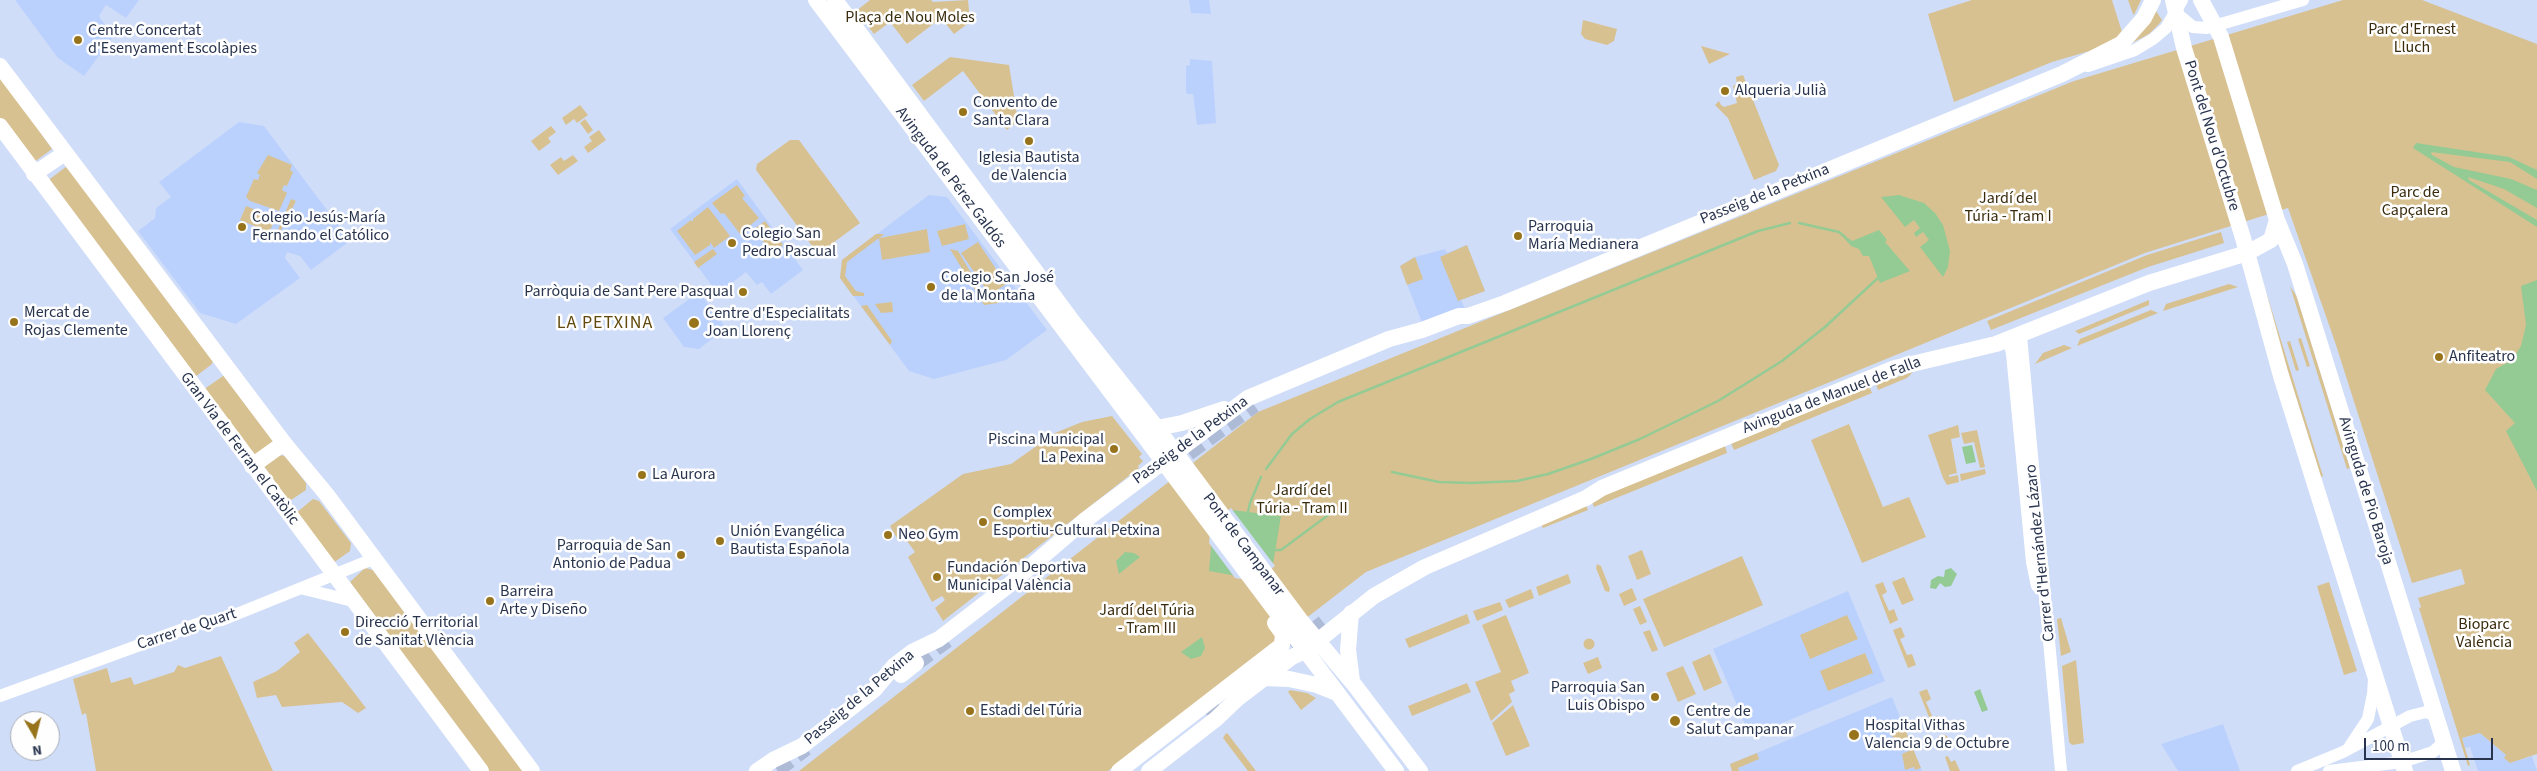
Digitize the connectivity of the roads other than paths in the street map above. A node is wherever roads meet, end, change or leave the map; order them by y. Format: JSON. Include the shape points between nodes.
{"nodes":[{"id":1,"x":816,"y":0,"type":"edge"},
{"id":2,"x":835,"y":0,"type":"edge"},
{"id":3,"x":2153,"y":0,"type":"edge"},
{"id":4,"x":2201,"y":0,"type":"edge"},
{"id":5,"x":2303,"y":0,"type":"edge"},
{"id":6,"x":2177,"y":4,"type":"edge"},
{"id":7,"x":2218,"y":32,"type":"junction"},
{"id":8,"x":0,"y":66,"type":"edge"},
{"id":9,"x":2062,"y":74,"type":"junction"},
{"id":10,"x":0,"y":126,"type":"edge"},
{"id":11,"x":65,"y":153,"type":"junction"},
{"id":12,"x":34,"y":174,"type":"junction"},
{"id":13,"x":2276,"y":216,"type":"junction"},
{"id":14,"x":2247,"y":252,"type":"junction"},
{"id":15,"x":2015,"y":338,"type":"junction"},
{"id":16,"x":1251,"y":401,"type":"junction"},
{"id":17,"x":1157,"y":428,"type":"junction"},
{"id":18,"x":284,"y":443,"type":"junction"},
{"id":19,"x":1168,"y":456,"type":"junction"},
{"id":20,"x":252,"y":466,"type":"junction"},
{"id":21,"x":1180,"y":472,"type":"junction"},
{"id":22,"x":1140,"y":488,"type":"dead end"},
{"id":23,"x":1602,"y":488,"type":"junction"},
{"id":24,"x":2027,"y":513,"type":"junction"},
{"id":25,"x":2039,"y":523,"type":"junction"},
{"id":26,"x":1071,"y":543,"type":"dead end"},
{"id":27,"x":373,"y":559,"type":"junction"},
{"id":28,"x":333,"y":575,"type":"junction"},
{"id":29,"x":304,"y":589,"type":"junction"},
{"id":30,"x":353,"y":601,"type":"junction"},
{"id":31,"x":1351,"y":613,"type":"junction"},
{"id":32,"x":1330,"y":618,"type":"tunnel mouth"},
{"id":33,"x":1291,"y":628,"type":"junction"},
{"id":34,"x":1311,"y":646,"type":"junction"},
{"id":35,"x":916,"y":663,"type":"tunnel mouth"},
{"id":36,"x":901,"y":675,"type":"dead end"},
{"id":37,"x":2374,"y":675,"type":"junction"},
{"id":38,"x":1264,"y":678,"type":"junction"},
{"id":39,"x":1353,"y":683,"type":"junction"},
{"id":40,"x":1338,"y":694,"type":"junction"},
{"id":41,"x":0,"y":696,"type":"edge"},
{"id":42,"x":1206,"y":714,"type":"tunnel mouth"},
{"id":43,"x":2435,"y":715,"type":"junction"},
{"id":44,"x":2390,"y":726,"type":"junction"},
{"id":45,"x":2444,"y":742,"type":"junction"},
{"id":46,"x":2343,"y":752,"type":"junction"},
{"id":47,"x":1384,"y":754,"type":"junction"},
{"id":48,"x":2403,"y":766,"type":"edge"},
{"id":49,"x":2348,"y":767,"type":"junction"},
{"id":50,"x":481,"y":771,"type":"edge"},
{"id":51,"x":532,"y":771,"type":"edge"},
{"id":52,"x":757,"y":771,"type":"edge"},
{"id":53,"x":1119,"y":771,"type":"edge"},
{"id":54,"x":1131,"y":771,"type":"edge"},
{"id":55,"x":1149,"y":771,"type":"edge"},
{"id":56,"x":1396,"y":771,"type":"edge"},
{"id":57,"x":1406,"y":771,"type":"edge"},
{"id":58,"x":1420,"y":771,"type":"edge"},
{"id":59,"x":2054,"y":771,"type":"edge"},
{"id":60,"x":2061,"y":771,"type":"edge"},
{"id":61,"x":2297,"y":771,"type":"edge"},
{"id":62,"x":2329,"y":771,"type":"edge"},
{"id":63,"x":2363,"y":771,"type":"edge"},
{"id":64,"x":2453,"y":771,"type":"edge"}],
"edges":[{"from":1,"to":19,"type":"main road","name":"Avinguda de Pérez Galdós"},
{"from":2,"to":17,"type":"main road","name":"Avinguda de Pérez Galdós","via":[[1072,322]]},
{"from":3,"to":9,"type":"main road","name":"Passeig de la Petxina","via":[[2144,18],[2120,44]]},
{"from":4,"to":7,"type":"main road"},
{"from":5,"to":7,"type":"street"},
{"from":6,"to":7,"type":"street","via":[[2193,27]]},
{"from":6,"to":9,"type":"street","name":"Passeig de la Petxina","via":[[2166,28],[2135,50]]},
{"from":6,"to":14,"type":"main road","name":"Pont del Nou d'Octubre","via":[[2184,48]]},
{"from":7,"to":13,"type":"main road"},
{"from":8,"to":11,"type":"main road"},
{"from":9,"to":16,"type":"main road","name":"Passeig de la Petxina","via":[[1468,316],[1462,322]]},
{"from":10,"to":12,"type":"main road","name":"Gran Via de Ferran el Catòlic"},
{"from":11,"to":12,"type":"main road"},
{"from":11,"to":18,"type":"main road"},
{"from":12,"to":20,"type":"main road","name":"Gran Via de Ferran el Catòlic"},
{"from":13,"to":14,"type":"main road","name":"Avinguda de Manuel de Falla","via":[[2271,240]]},
{"from":13,"to":43,"type":"main road","name":"Avinguda de Pio Baroja","via":[[2294,264]]},
{"from":14,"to":15,"type":"main road","name":"Avinguda de Manuel de Falla","via":[[2149,283]]},
{"from":14,"to":37,"type":"main road","via":[[2284,385]]},
{"from":15,"to":23,"type":"main road","name":"Avinguda de Manuel de Falla","via":[[1895,368]]},
{"from":15,"to":24,"type":"street","via":[[2012,350]]},
{"from":15,"to":25,"type":"street","name":"Carrer d'Hernández Lázaro"},
{"from":16,"to":17,"type":"main road","via":[[1182,424]]},
{"from":16,"to":19,"type":"main road","name":"Passeig de la Petxina"},
{"from":17,"to":19,"type":"main road","name":"Avinguda de Pérez Galdós"},
{"from":18,"to":20,"type":"main road"},
{"from":18,"to":27,"type":"main road"},
{"from":19,"to":21,"type":"main road","name":"Avinguda de Pérez Galdós"},
{"from":19,"to":52,"type":"main road","name":"Passeig de la Petxina","via":[[939,639],[894,664],[874,690],[802,746]]},
{"from":20,"to":28,"type":"main road","name":"Gran Via de Ferran el Catòlic"},
{"from":21,"to":33,"type":"main road","name":"Pont de Campanar"},
{"from":21,"to":33,"type":"main road","name":"Pont de Campanar","via":[[1261,592]]},
{"from":22,"to":26,"type":"main road","name":"Passeig de la Petxina"},
{"from":23,"to":31,"type":"main road","name":"Avinguda de Manuel de Falla","via":[[1425,568],[1374,596]]},
{"from":23,"to":32,"type":"main road","name":"Avinguda de Manuel de Falla","via":[[1583,492],[1406,567]]},
{"from":24,"to":25,"type":"street"},
{"from":24,"to":59,"type":"street"},
{"from":25,"to":60,"type":"street","name":"Carrer d'Hernández Lázaro"},
{"from":27,"to":28,"type":"street","name":"Carrer de Quart"},
{"from":27,"to":51,"type":"main road"},
{"from":28,"to":29,"type":"street","name":"Carrer de Quart"},
{"from":28,"to":30,"type":"main road","name":"Gran Via de Ferran el Catòlic"},
{"from":29,"to":30,"type":"street"},
{"from":29,"to":41,"type":"street","name":"Carrer de Quart"},
{"from":30,"to":50,"type":"main road","name":"Gran Via de Ferran el Catòlic"},
{"from":31,"to":34,"type":"main road","name":"Avinguda de Manuel de Falla"},
{"from":31,"to":39,"type":"main road","via":[[1348,650]]},
{"from":33,"to":34,"type":"main road"},
{"from":33,"to":53,"type":"main road","via":[[1282,645]]},
{"from":34,"to":38,"type":"main road","name":"Avinguda de Manuel de Falla"},
{"from":34,"to":39,"type":"main road"},
{"from":34,"to":40,"type":"main road"},
{"from":35,"to":36,"type":"main road","name":"Passeig de la Petxina"},
{"from":37,"to":44,"type":"main road"},
{"from":37,"to":46,"type":"street","via":[[2374,694],[2368,719],[2357,738]]},
{"from":38,"to":40,"type":"main road","via":[[1289,678]]},
{"from":38,"to":55,"type":"main road","name":"Avinguda de Manuel de Falla"},
{"from":39,"to":58,"type":"main road"},
{"from":40,"to":47,"type":"main road"},
{"from":42,"to":54,"type":"main road"},
{"from":43,"to":44,"type":"street","via":[[2420,712]]},
{"from":43,"to":45,"type":"main road","name":"Avinguda de Pio Baroja"},
{"from":44,"to":46,"type":"street"},
{"from":44,"to":48,"type":"main road"},
{"from":45,"to":48,"type":"street","via":[[2433,752]]},
{"from":45,"to":64,"type":"main road","name":"Avinguda de Pio Baroja"},
{"from":46,"to":61,"type":"street"},
{"from":47,"to":56,"type":"main road"},
{"from":47,"to":57,"type":"main road"},
{"from":48,"to":49,"type":"street"},
{"from":49,"to":62,"type":"street"},
{"from":49,"to":63,"type":"street"}]}
